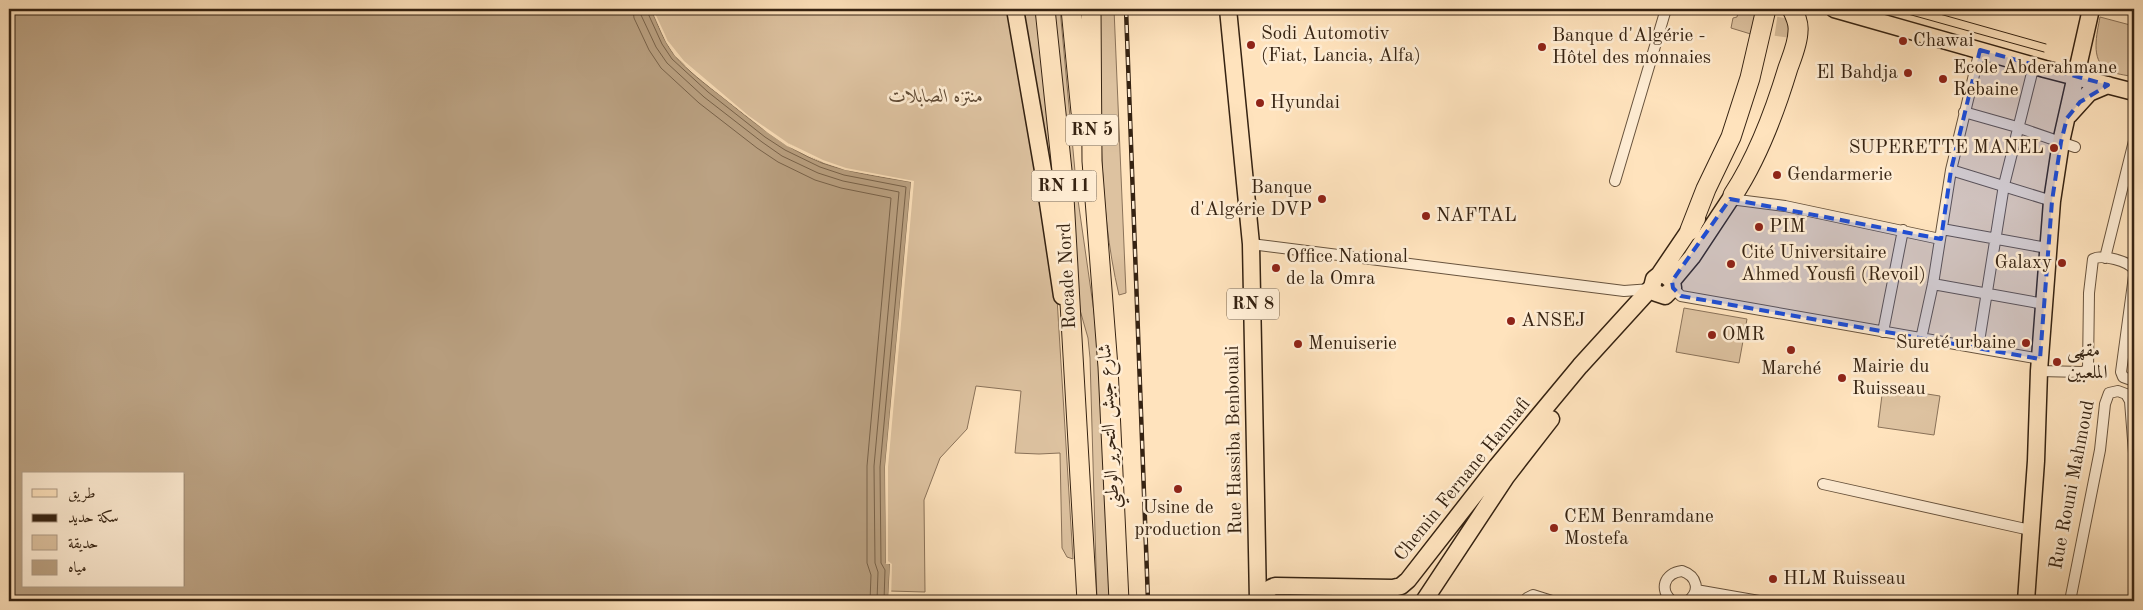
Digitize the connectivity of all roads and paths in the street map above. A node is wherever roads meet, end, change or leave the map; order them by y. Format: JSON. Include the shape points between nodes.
{"nodes":[{"id":1,"x":1045,"y":9,"type":"edge"},
{"id":2,"x":1071,"y":9,"type":"edge"},
{"id":3,"x":1091,"y":9,"type":"edge"},
{"id":4,"x":1228,"y":9,"type":"edge"},
{"id":5,"x":1666,"y":9,"type":"edge"},
{"id":6,"x":1766,"y":9,"type":"edge"},
{"id":7,"x":1792,"y":9,"type":"edge"},
{"id":8,"x":1834,"y":9,"type":"edge"},
{"id":9,"x":2091,"y":9,"type":"edge"},
{"id":10,"x":1016,"y":11,"type":"edge"},
{"id":11,"x":1980,"y":50,"type":"junction"},
{"id":12,"x":2034,"y":65,"type":"junction"},
{"id":13,"x":2076,"y":77,"type":"junction"},
{"id":14,"x":2108,"y":85,"type":"junction"},
{"id":15,"x":2134,"y":92,"type":"edge"},
{"id":16,"x":1964,"y":112,"type":"junction"},
{"id":17,"x":2067,"y":118,"type":"junction"},
{"id":18,"x":2017,"y":127,"type":"junction"},
{"id":19,"x":2134,"y":141,"type":"edge"},
{"id":20,"x":2068,"y":144,"type":"junction"},
{"id":21,"x":1731,"y":159,"type":"joint"},
{"id":22,"x":1951,"y":170,"type":"junction"},
{"id":23,"x":1615,"y":181,"type":"dead end"},
{"id":24,"x":2004,"y":185,"type":"junction"},
{"id":25,"x":1732,"y":197,"type":"junction"},
{"id":26,"x":2052,"y":201,"type":"junction"},
{"id":27,"x":1690,"y":230,"type":"junction"},
{"id":28,"x":1903,"y":230,"type":"junction"},
{"id":29,"x":1941,"y":234,"type":"junction"},
{"id":30,"x":1995,"y":238,"type":"junction"},
{"id":31,"x":1251,"y":244,"type":"junction"},
{"id":32,"x":2047,"y":248,"type":"junction"},
{"id":33,"x":1099,"y":252,"type":"junction"},
{"id":34,"x":2105,"y":258,"type":"junction"},
{"id":35,"x":2134,"y":270,"type":"edge"},
{"id":36,"x":2134,"y":276,"type":"edge"},
{"id":37,"x":1933,"y":284,"type":"junction"},
{"id":38,"x":1661,"y":286,"type":"junction"},
{"id":39,"x":1986,"y":293,"type":"junction"},
{"id":40,"x":2044,"y":304,"type":"junction"},
{"id":41,"x":1884,"y":332,"type":"junction"},
{"id":42,"x":1921,"y":339,"type":"junction"},
{"id":43,"x":1978,"y":348,"type":"junction"},
{"id":44,"x":1073,"y":365,"type":"junction"},
{"id":45,"x":2039,"y":365,"type":"junction"},
{"id":46,"x":2134,"y":381,"type":"edge"},
{"id":47,"x":2134,"y":453,"type":"edge"},
{"id":48,"x":1823,"y":484,"type":"dead end"},
{"id":49,"x":2030,"y":530,"type":"junction"},
{"id":50,"x":1385,"y":588,"type":"junction"},
{"id":51,"x":1696,"y":590,"type":"junction"},
{"id":52,"x":1527,"y":600,"type":"edge"},
{"id":53,"x":1545,"y":600,"type":"edge"},
{"id":54,"x":1087,"y":601,"type":"edge"},
{"id":55,"x":1118,"y":601,"type":"edge"},
{"id":56,"x":1259,"y":601,"type":"edge"},
{"id":57,"x":1404,"y":601,"type":"edge"},
{"id":58,"x":1424,"y":601,"type":"edge"},
{"id":59,"x":1672,"y":601,"type":"edge"},
{"id":60,"x":1688,"y":601,"type":"edge"},
{"id":61,"x":1760,"y":601,"type":"edge"},
{"id":62,"x":2026,"y":601,"type":"edge"},
{"id":63,"x":2070,"y":601,"type":"edge"}],
"edges":[{"from":1,"to":44,"type":"highway","name":"Rocade Nord","number":"RN 11","via":[[1063,180]]},
{"from":2,"to":33,"type":"highway","name":"Rocade Nord","number":"RN 11","via":[[1091,227]]},
{"from":3,"to":33,"type":"highway","number":"RN 5","via":[[1092,161]]},
{"from":4,"to":31,"type":"main road","name":"Rue Hassiba Benbouali","number":"RN 8"},
{"from":5,"to":23,"type":"street"},
{"from":6,"to":27,"type":"highway","via":[[1750,78],[1731,137]]},
{"from":7,"to":25,"type":"highway","via":[[1798,31],[1786,74],[1756,153]]},
{"from":8,"to":11,"type":"main road"},
{"from":9,"to":13,"type":"main road"},
{"from":10,"to":44,"type":"main road"},
{"from":11,"to":12,"type":"main road"},
{"from":11,"to":16,"type":"street"},
{"from":12,"to":13,"type":"main road"},
{"from":12,"to":18,"type":"street"},
{"from":13,"to":14,"type":"main road"},
{"from":13,"to":17,"type":"main road"},
{"from":14,"to":15,"type":"main road"},
{"from":14,"to":17,"type":"main road","via":[[2088,93]]},
{"from":16,"to":18,"type":"street"},
{"from":16,"to":22,"type":"street"},
{"from":17,"to":20,"type":"main road"},
{"from":18,"to":20,"type":"street"},
{"from":18,"to":24,"type":"street"},
{"from":19,"to":34,"type":"street"},
{"from":20,"to":26,"type":"main road"},
{"from":21,"to":25,"type":"highway","via":[[1778,36],[1780,59],[1757,126],[1733,176]]},
{"from":21,"to":27,"type":"main road"},
{"from":22,"to":24,"type":"street"},
{"from":22,"to":29,"type":"street"},
{"from":24,"to":26,"type":"street"},
{"from":24,"to":30,"type":"street"},
{"from":25,"to":28,"type":"street"},
{"from":25,"to":38,"type":"main road","via":[[1692,257]]},
{"from":26,"to":32,"type":"main road"},
{"from":27,"to":38,"type":"main road"},
{"from":28,"to":29,"type":"street"},
{"from":28,"to":41,"type":"street"},
{"from":29,"to":30,"type":"street"},
{"from":29,"to":37,"type":"street"},
{"from":30,"to":32,"type":"street"},
{"from":30,"to":39,"type":"street"},
{"from":31,"to":38,"type":"street","via":[[1624,291]]},
{"from":31,"to":56,"type":"main road","name":"Rue Hassiba Benbouali","number":"RN 8"},
{"from":32,"to":40,"type":"main road"},
{"from":33,"to":55,"type":"highway","name":"شارع جيش التحرير الوطني","number":"RN 11","via":[[1108,367]]},
{"from":34,"to":35,"type":"street","via":[[2129,265]]},
{"from":34,"to":45,"type":"street","via":[[2097,257],[2092,264],[2088,369],[2083,372]]},
{"from":36,"to":46,"type":"street","via":[[2121,372],[2123,377]]},
{"from":37,"to":39,"type":"street"},
{"from":37,"to":42,"type":"street"},
{"from":38,"to":41,"type":"street","via":[[1681,296]]},
{"from":38,"to":50,"type":"main road","name":"Chemin Fernane Hannafi","via":[[1580,366],[1408,580],[1401,586]]},
{"from":38,"to":58,"type":"main road","name":"Chemin Fernane Hannafi","via":[[1571,392],[1506,477]]},
{"from":39,"to":40,"type":"street"},
{"from":39,"to":43,"type":"street"},
{"from":40,"to":45,"type":"main road"},
{"from":41,"to":42,"type":"street"},
{"from":42,"to":43,"type":"street"},
{"from":43,"to":45,"type":"street"},
{"from":44,"to":54,"type":"highway","name":"شارع جيش التحرير الوطني"},
{"from":45,"to":49,"type":"main road"},
{"from":47,"to":63,"type":"street","name":"Rue Rouni Mahmoud","via":[[2130,401],[2126,394],[2118,391],[2109,393]]},
{"from":48,"to":49,"type":"street"},
{"from":49,"to":62,"type":"main road"},
{"from":50,"to":56,"type":"main road","name":"Chemin Fernane Hannafi","via":[[1276,586]]},
{"from":50,"to":57,"type":"main road","via":[[1398,593]]},
{"from":51,"to":59,"type":"street","via":[[1694,579],[1687,573],[1671,574],[1665,581],[1664,590]]},
{"from":51,"to":60,"type":"street"},
{"from":51,"to":61,"type":"street"},
{"from":52,"to":53,"type":"street","via":[[1533,595]]}]}
